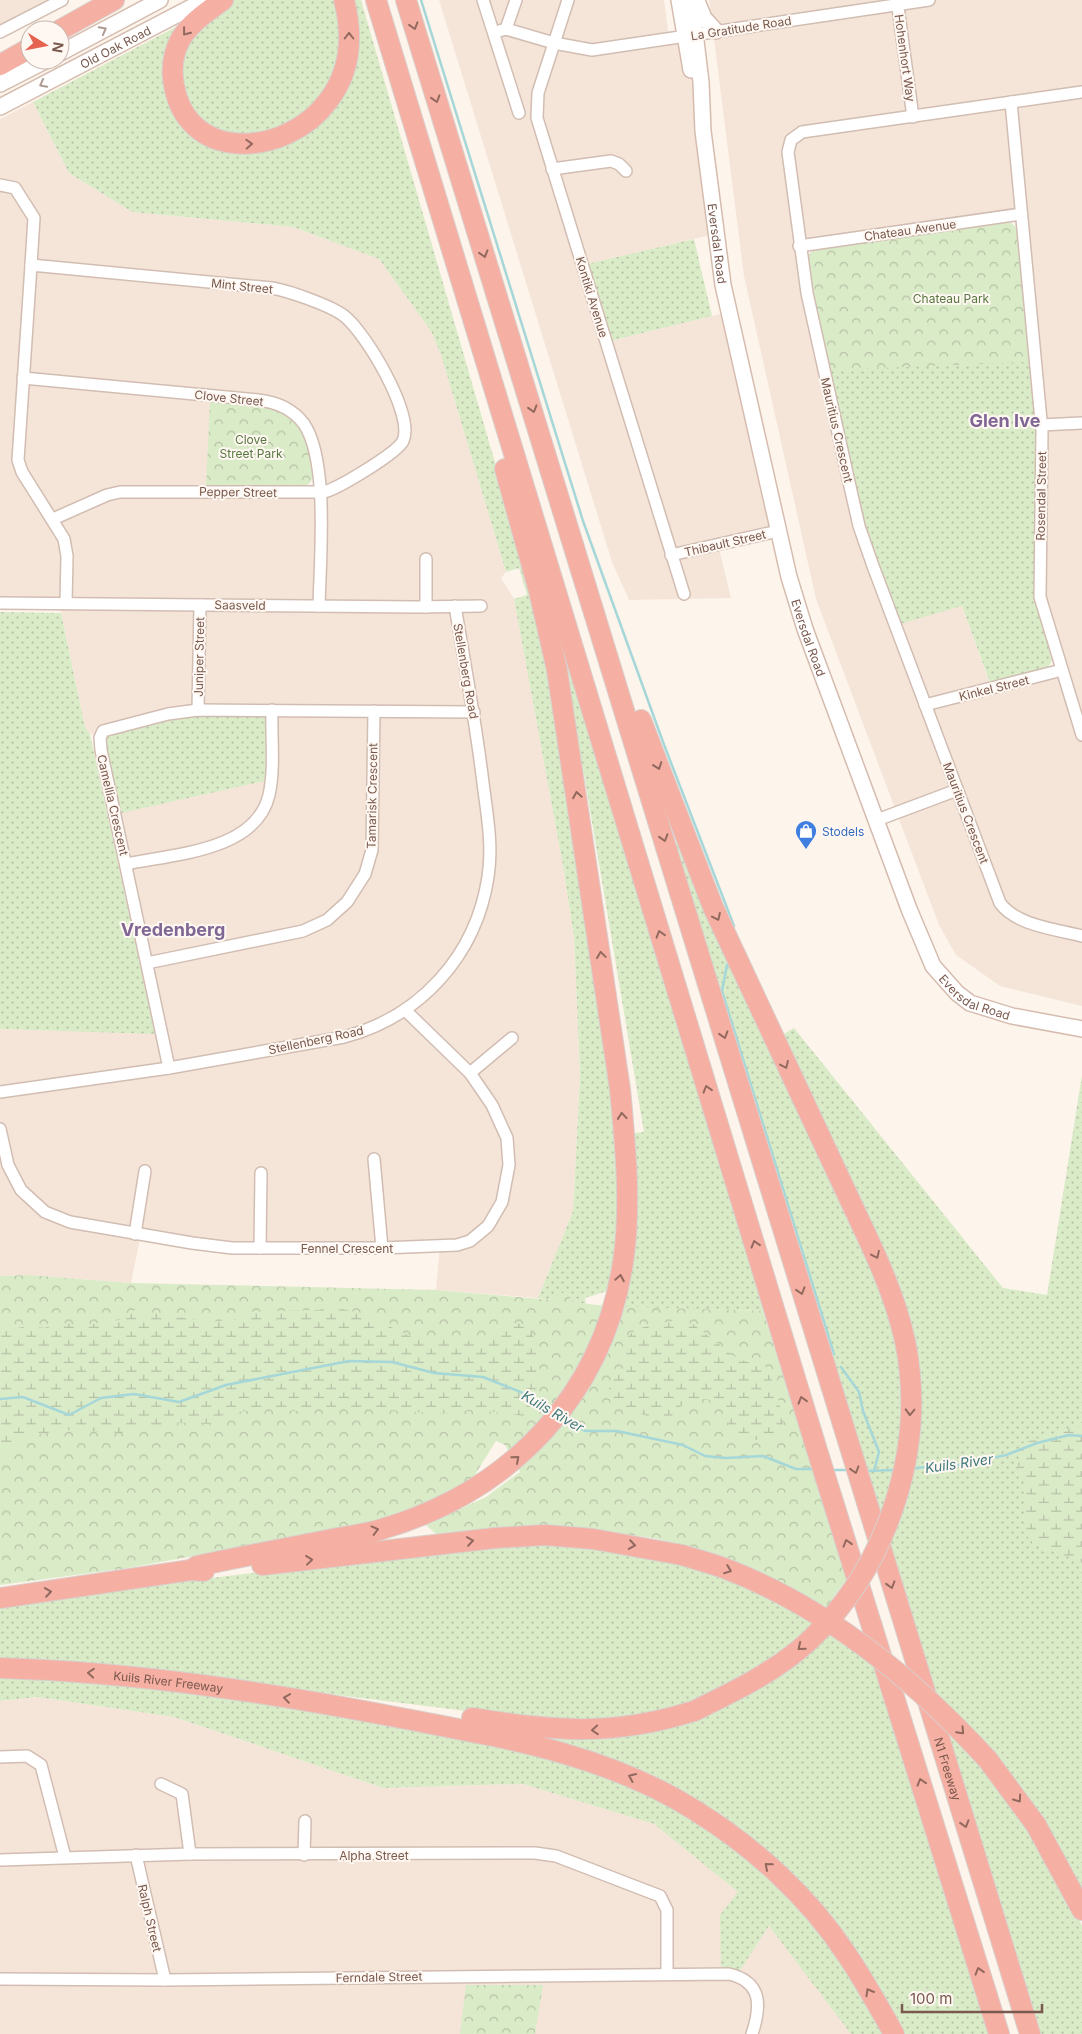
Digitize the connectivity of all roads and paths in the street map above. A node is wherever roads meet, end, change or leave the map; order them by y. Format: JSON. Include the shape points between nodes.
{"nodes":[{"id":1,"x":62,"y":0,"type":"edge"},
{"id":2,"x":114,"y":0,"type":"edge"},
{"id":3,"x":160,"y":0,"type":"edge"},
{"id":4,"x":205,"y":0,"type":"edge"},
{"id":5,"x":223,"y":0,"type":"edge"},
{"id":6,"x":344,"y":0,"type":"edge"},
{"id":7,"x":376,"y":0,"type":"edge"},
{"id":8,"x":406,"y":0,"type":"edge"},
{"id":9,"x":483,"y":0,"type":"edge"},
{"id":10,"x":516,"y":0,"type":"edge"},
{"id":11,"x":568,"y":0,"type":"edge"},
{"id":12,"x":679,"y":0,"type":"edge"},
{"id":13,"x":691,"y":0,"type":"edge"},
{"id":14,"x":697,"y":0,"type":"edge"},
{"id":15,"x":929,"y":0,"type":"edge"},
{"id":16,"x":897,"y":2,"type":"edge"},
{"id":17,"x":70,"y":24,"type":"edge"},
{"id":18,"x":506,"y":29,"type":"junction"},
{"id":19,"x":716,"y":31,"type":"junction"},
{"id":20,"x":0,"y":32,"type":"edge"},
{"id":21,"x":493,"y":32,"type":"junction"},
{"id":22,"x":690,"y":36,"type":"junction"},
{"id":23,"x":554,"y":42,"type":"junction"},
{"id":24,"x":70,"y":48,"type":"edge"},
{"id":25,"x":20,"y":54,"type":"edge"},
{"id":26,"x":0,"y":65,"type":"edge"},
{"id":27,"x":27,"y":70,"type":"edge"},
{"id":28,"x":399,"y":74,"type":"junction"},
{"id":29,"x":0,"y":84,"type":"edge"},
{"id":30,"x":1082,"y":92,"type":"edge"},
{"id":31,"x":1010,"y":102,"type":"junction"},
{"id":32,"x":0,"y":107,"type":"edge"},
{"id":33,"x":519,"y":113,"type":"dead end"},
{"id":34,"x":912,"y":117,"type":"junction"},
{"id":35,"x":552,"y":169,"type":"junction"},
{"id":36,"x":626,"y":171,"type":"dead end"},
{"id":37,"x":0,"y":185,"type":"edge"},
{"id":38,"x":1021,"y":214,"type":"junction"},
{"id":39,"x":799,"y":246,"type":"junction"},
{"id":40,"x":31,"y":265,"type":"junction"},
{"id":41,"x":23,"y":378,"type":"junction"},
{"id":42,"x":1082,"y":423,"type":"edge"},
{"id":43,"x":1041,"y":425,"type":"junction"},
{"id":44,"x":406,"y":432,"type":"joint"},
{"id":45,"x":320,"y":494,"type":"junction"},
{"id":46,"x":53,"y":518,"type":"junction"},
{"id":47,"x":778,"y":531,"type":"junction"},
{"id":48,"x":573,"y":540,"type":"junction"},
{"id":49,"x":672,"y":555,"type":"junction"},
{"id":50,"x":426,"y":559,"type":"dead end"},
{"id":51,"x":684,"y":594,"type":"dead end"},
{"id":52,"x":0,"y":603,"type":"edge"},
{"id":53,"x":66,"y":603,"type":"junction"},
{"id":54,"x":200,"y":605,"type":"junction"},
{"id":55,"x":320,"y":606,"type":"junction"},
{"id":56,"x":455,"y":606,"type":"junction"},
{"id":57,"x":481,"y":606,"type":"dead end"},
{"id":58,"x":426,"y":607,"type":"junction"},
{"id":59,"x":1062,"y":670,"type":"junction"},
{"id":60,"x":925,"y":705,"type":"junction"},
{"id":61,"x":198,"y":710,"type":"junction"},
{"id":62,"x":272,"y":710,"type":"junction"},
{"id":63,"x":374,"y":711,"type":"junction"},
{"id":64,"x":474,"y":712,"type":"junction"},
{"id":65,"x":1082,"y":735,"type":"edge"},
{"id":66,"x":957,"y":790,"type":"junction"},
{"id":67,"x":876,"y":820,"type":"junction"},
{"id":68,"x":126,"y":864,"type":"junction"},
{"id":69,"x":1082,"y":936,"type":"edge"},
{"id":70,"x":147,"y":964,"type":"junction"},
{"id":71,"x":405,"y":1010,"type":"junction"},
{"id":72,"x":1082,"y":1030,"type":"edge"},
{"id":73,"x":512,"y":1038,"type":"dead end"},
{"id":74,"x":169,"y":1068,"type":"junction"},
{"id":75,"x":470,"y":1073,"type":"junction"},
{"id":76,"x":0,"y":1092,"type":"edge"},
{"id":77,"x":0,"y":1128,"type":"edge"},
{"id":78,"x":374,"y":1159,"type":"dead end"},
{"id":79,"x":145,"y":1171,"type":"dead end"},
{"id":80,"x":261,"y":1173,"type":"dead end"},
{"id":81,"x":135,"y":1234,"type":"junction"},
{"id":82,"x":260,"y":1248,"type":"junction"},
{"id":83,"x":382,"y":1248,"type":"junction"},
{"id":84,"x":191,"y":1570,"type":"junction"},
{"id":85,"x":0,"y":1598,"type":"edge"},
{"id":86,"x":0,"y":1668,"type":"edge"},
{"id":87,"x":335,"y":1705,"type":"junction"},
{"id":88,"x":0,"y":1757,"type":"edge"},
{"id":89,"x":161,"y":1784,"type":"dead end"},
{"id":90,"x":305,"y":1822,"type":"dead end"},
{"id":91,"x":190,"y":1854,"type":"junction"},
{"id":92,"x":136,"y":1855,"type":"junction"},
{"id":93,"x":304,"y":1855,"type":"junction"},
{"id":94,"x":65,"y":1857,"type":"junction"},
{"id":95,"x":0,"y":1860,"type":"edge"},
{"id":96,"x":1082,"y":1910,"type":"edge"},
{"id":97,"x":667,"y":1974,"type":"junction"},
{"id":98,"x":0,"y":1979,"type":"edge"},
{"id":99,"x":165,"y":1980,"type":"junction"},
{"id":100,"x":752,"y":2034,"type":"edge"},
{"id":101,"x":894,"y":2034,"type":"edge"},
{"id":102,"x":999,"y":2034,"type":"edge"},
{"id":103,"x":1030,"y":2034,"type":"edge"}],
"edges":[{"from":1,"to":20,"type":"street"},
{"from":2,"to":17,"type":"highway"},
{"from":24,"to":3,"type":"main road","name":"Old Oak Road","one_way":true},
{"from":4,"to":32,"type":"main road","name":"Old Oak Road","one_way":true},
{"from":5,"to":6,"type":"highway","one_way":true,"via":[[198,18],[180,40],[174,60],[174,87],[185,113],[197,127],[217,140],[246,144],[269,141],[298,130],[314,118],[330,99],[348,56],[349,28]]},
{"from":7,"to":28,"type":"highway"},
{"from":8,"to":48,"type":"highway","one_way":true},
{"from":9,"to":21,"type":"street"},
{"from":10,"to":18,"type":"street"},
{"from":11,"to":23,"type":"street","name":"Kontiki Avenue"},
{"from":12,"to":22,"type":"main road","name":"Eversdal Road"},
{"from":13,"to":22,"type":"main road","name":"Eversdal Road"},
{"from":14,"to":19,"type":"main road","via":[[704,18]]},
{"from":15,"to":16,"type":"street","name":"La Gratitude Road"},
{"from":16,"to":19,"type":"street","name":"La Gratitude Road"},
{"from":16,"to":34,"type":"street","name":"Hohenhort Way"},
{"from":18,"to":21,"type":"street"},
{"from":18,"to":23,"type":"street","name":"La Gratitude Road"},
{"from":19,"to":22,"type":"street","name":"La Gratitude Road"},
{"from":21,"to":33,"type":"street"},
{"from":22,"to":23,"type":"street","name":"La Gratitude Road","via":[[592,50]]},
{"from":22,"to":47,"type":"main road","name":"Eversdal Road","via":[[723,285]]},
{"from":23,"to":35,"type":"street","name":"Kontiki Avenue","via":[[538,93],[536,112]]},
{"from":25,"to":26,"type":"highway"},
{"from":27,"to":29,"type":"main road"},
{"from":84,"to":28,"type":"highway","one_way":true,"via":[[378,1530],[443,1506],[477,1488],[514,1460],[561,1413],[608,1326],[624,1254],[623,1128],[611,1025],[557,670],[540,591],[395,82]]},
{"from":102,"to":28,"type":"highway","one_way":true,"via":[[816,1447]]},
{"from":30,"to":31,"type":"street","name":"Mauritius Crescent"},
{"from":31,"to":34,"type":"street","name":"Mauritius Crescent"},
{"from":31,"to":38,"type":"street","name":"Rosendal Street"},
{"from":34,"to":39,"type":"street","name":"Mauritius Crescent","via":[[802,132],[791,140],[788,152]]},
{"from":35,"to":36,"type":"street","via":[[611,162]]},
{"from":35,"to":49,"type":"street","name":"Kontiki Avenue"},
{"from":37,"to":40,"type":"street","via":[[15,188],[34,218]]},
{"from":38,"to":39,"type":"street","name":"Chateau Avenue"},
{"from":38,"to":43,"type":"street","name":"Rosendal Street"},
{"from":39,"to":60,"type":"street","name":"Mauritius Crescent","via":[[859,526]]},
{"from":40,"to":41,"type":"street"},
{"from":40,"to":44,"type":"street","name":"Mint Street","via":[[272,288],[337,311],[349,320],[385,371],[406,420]]},
{"from":41,"to":45,"type":"street","name":"Clove Street","via":[[277,404],[298,417],[311,437],[317,458]]},
{"from":41,"to":46,"type":"street","via":[[18,460]]},
{"from":42,"to":43,"type":"street"},
{"from":43,"to":59,"type":"street","name":"Rosendal Street","via":[[1040,596]]},
{"from":44,"to":45,"type":"street","name":"Pepper Street","via":[[399,447]]},
{"from":45,"to":46,"type":"street","name":"Pepper Street","via":[[120,492]]},
{"from":45,"to":55,"type":"street","name":"Clove Street"},
{"from":46,"to":53,"type":"street","via":[[65,544]]},
{"from":47,"to":49,"type":"street","name":"Thibault Street"},
{"from":47,"to":67,"type":"main road","name":"Eversdal Road","via":[[797,606]]},
{"from":48,"to":87,"type":"highway","one_way":true,"bridge":true,"via":[[713,907],[891,1290],[909,1365],[910,1422],[896,1502],[864,1573],[810,1640],[756,1680],[694,1711],[658,1723],[584,1731],[539,1728],[407,1709]]},
{"from":48,"to":103,"type":"highway","name":"N1 Freeway","one_way":true},
{"from":49,"to":51,"type":"street","name":"Kontiki Avenue"},
{"from":50,"to":58,"type":"street"},
{"from":52,"to":53,"type":"street","name":"Saasveld"},
{"from":53,"to":54,"type":"street","name":"Saasveld"},
{"from":54,"to":55,"type":"street","name":"Saasveld"},
{"from":54,"to":61,"type":"street","name":"Juniper Street"},
{"from":55,"to":58,"type":"street","name":"Saasveld"},
{"from":56,"to":57,"type":"street","name":"Saasveld"},
{"from":56,"to":58,"type":"street","name":"Saasveld"},
{"from":56,"to":64,"type":"street","name":"Stellenberg Road"},
{"from":59,"to":60,"type":"street","name":"Kinkel Street"},
{"from":59,"to":65,"type":"street","name":"Rosendal Street"},
{"from":60,"to":66,"type":"street","name":"Mauritius Crescent"},
{"from":61,"to":62,"type":"street","name":"Camellia Crescent"},
{"from":61,"to":68,"type":"street","name":"Camellia Crescent","via":[[109,728],[102,734],[101,750]]},
{"from":62,"to":63,"type":"street","name":"Camellia Crescent"},
{"from":62,"to":68,"type":"street","via":[[270,790],[266,805],[251,826],[236,838],[218,845]]},
{"from":63,"to":64,"type":"street","name":"Camellia Crescent"},
{"from":63,"to":70,"type":"street","name":"Tamarisk Crescent","via":[[372,850],[365,874],[347,902],[327,920],[303,931]]},
{"from":64,"to":71,"type":"street","name":"Stellenberg Road","via":[[490,838],[486,890],[474,927],[455,961],[430,990]]},
{"from":66,"to":67,"type":"street"},
{"from":66,"to":69,"type":"street","name":"Mauritius Crescent","via":[[1004,908],[1019,919]]},
{"from":67,"to":72,"type":"main road","name":"Eversdal Road","via":[[928,955],[942,978],[970,1003],[982,1008]]},
{"from":68,"to":70,"type":"street","name":"Camellia Crescent"},
{"from":70,"to":74,"type":"street","name":"Camellia Crescent"},
{"from":71,"to":74,"type":"street","name":"Stellenberg Road","via":[[379,1025],[344,1037]]},
{"from":71,"to":75,"type":"street","name":"Fennel Crescent"},
{"from":73,"to":75,"type":"street"},
{"from":74,"to":76,"type":"street","name":"Stellenberg Road"},
{"from":75,"to":83,"type":"street","name":"Fennel Crescent","via":[[492,1105],[507,1138],[509,1164],[502,1202],[488,1226],[470,1241],[457,1245]]},
{"from":77,"to":81,"type":"street","name":"Fennel Crescent","via":[[11,1173],[32,1203],[61,1219]]},
{"from":78,"to":83,"type":"street"},
{"from":79,"to":81,"type":"street"},
{"from":80,"to":82,"type":"street"},
{"from":81,"to":82,"type":"street","name":"Fennel Crescent","via":[[205,1245]]},
{"from":82,"to":83,"type":"street","name":"Fennel Crescent"},
{"from":85,"to":84,"type":"highway","one_way":true},
{"from":84,"to":96,"type":"highway","one_way":true,"bridge":true,"via":[[207,1571],[546,1535],[602,1540],[682,1555],[729,1570],[796,1602],[866,1646],[922,1692],[988,1760],[1036,1825]]},
{"from":87,"to":86,"type":"highway","name":"Kuils River Freeway","one_way":true,"via":[[118,1675]]},
{"from":101,"to":87,"type":"highway","one_way":true,"via":[[846,1953],[818,1916],[743,1844],[696,1811],[647,1784],[584,1759],[468,1729]]},
{"from":88,"to":94,"type":"street","via":[[27,1756],[41,1765]]},
{"from":89,"to":91,"type":"street","via":[[182,1794]]},
{"from":90,"to":93,"type":"street"},
{"from":91,"to":92,"type":"street","name":"Alpha Street"},
{"from":91,"to":93,"type":"street","name":"Alpha Street"},
{"from":92,"to":94,"type":"street","name":"Alpha Street"},
{"from":92,"to":99,"type":"street","name":"Ralph Street"},
{"from":93,"to":97,"type":"street","name":"Alpha Street","via":[[535,1853],[556,1856],[660,1896],[667,1910]]},
{"from":94,"to":95,"type":"street","name":"Alpha Street"},
{"from":97,"to":99,"type":"street","name":"Ferndale Street"},
{"from":97,"to":100,"type":"street","name":"Ferndale Street","via":[[729,1974],[745,1980],[757,1998],[758,2011]]},
{"from":98,"to":99,"type":"street","name":"Ferndale Street"}]}
